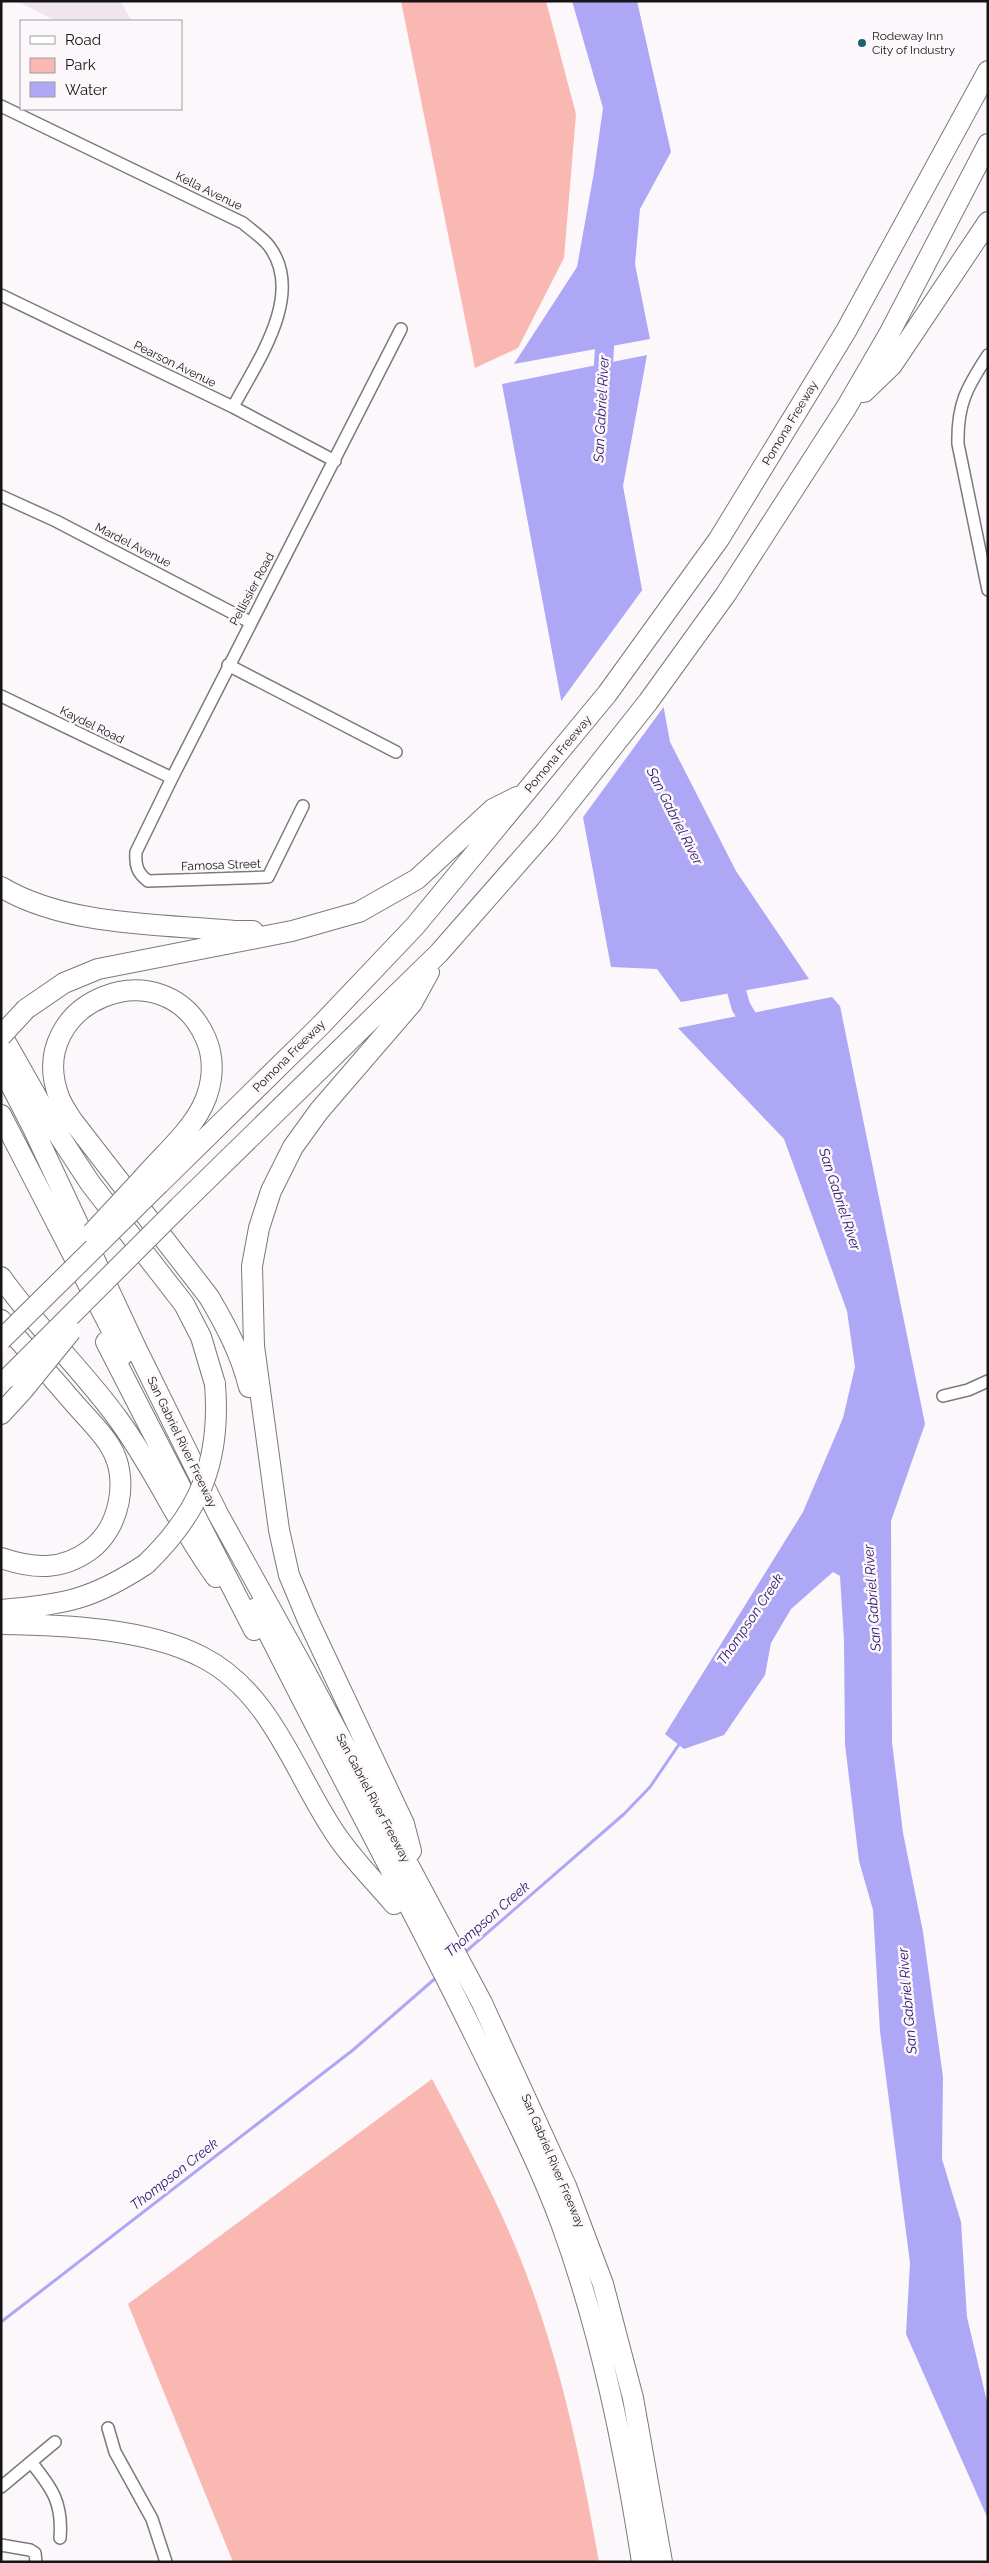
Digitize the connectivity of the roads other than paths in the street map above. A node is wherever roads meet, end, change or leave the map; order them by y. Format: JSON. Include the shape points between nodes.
{"nodes":[{"id":1,"x":988,"y":65,"type":"edge"},
{"id":2,"x":988,"y":71,"type":"edge"},
{"id":3,"x":976,"y":94,"type":"junction"},
{"id":4,"x":1,"y":106,"type":"edge"},
{"id":5,"x":988,"y":144,"type":"edge"},
{"id":6,"x":988,"y":222,"type":"edge"},
{"id":7,"x":1,"y":295,"type":"edge"},
{"id":8,"x":401,"y":329,"type":"dead end"},
{"id":9,"x":988,"y":355,"type":"edge"},
{"id":10,"x":233,"y":407,"type":"junction"},
{"id":11,"x":846,"y":408,"type":"junction"},
{"id":12,"x":335,"y":461,"type":"junction"},
{"id":13,"x":1,"y":496,"type":"edge"},
{"id":14,"x":988,"y":590,"type":"edge"},
{"id":15,"x":250,"y":622,"type":"junction"},
{"id":16,"x":228,"y":665,"type":"junction"},
{"id":17,"x":1,"y":696,"type":"edge"},
{"id":18,"x":396,"y":752,"type":"dead end"},
{"id":19,"x":172,"y":778,"type":"junction"},
{"id":20,"x":531,"y":787,"type":"junction"},
{"id":21,"x":303,"y":806,"type":"dead end"},
{"id":22,"x":135,"y":864,"type":"joint"},
{"id":23,"x":1,"y":887,"type":"edge"},
{"id":24,"x":292,"y":931,"type":"junction"},
{"id":25,"x":444,"y":948,"type":"junction"},
{"id":26,"x":1,"y":1035,"type":"edge"},
{"id":27,"x":1,"y":1066,"type":"edge"},
{"id":28,"x":1,"y":1092,"type":"edge"},
{"id":29,"x":1,"y":1115,"type":"edge"},
{"id":30,"x":1,"y":1134,"type":"edge"},
{"id":31,"x":49,"y":1163,"type":"junction"},
{"id":32,"x":151,"y":1181,"type":"junction"},
{"id":33,"x":1,"y":1277,"type":"edge"},
{"id":34,"x":1,"y":1320,"type":"edge"},
{"id":35,"x":1,"y":1338,"type":"edge"},
{"id":36,"x":988,"y":1380,"type":"edge"},
{"id":37,"x":11,"y":1384,"type":"edge"},
{"id":38,"x":943,"y":1396,"type":"dead end"},
{"id":39,"x":1,"y":1414,"type":"edge"},
{"id":40,"x":270,"y":1469,"type":"junction"},
{"id":41,"x":1,"y":1558,"type":"edge"},
{"id":42,"x":1,"y":1610,"type":"edge"},
{"id":43,"x":1,"y":1624,"type":"edge"},
{"id":44,"x":251,"y":1624,"type":"junction"},
{"id":45,"x":305,"y":1671,"type":"junction"},
{"id":46,"x":419,"y":1883,"type":"junction"},
{"id":47,"x":394,"y":1904,"type":"junction"},
{"id":48,"x":418,"y":1915,"type":"junction"},
{"id":49,"x":469,"y":2014,"type":"junction"},
{"id":50,"x":108,"y":2428,"type":"dead end"},
{"id":51,"x":55,"y":2442,"type":"dead end"},
{"id":52,"x":31,"y":2462,"type":"junction"},
{"id":53,"x":1,"y":2487,"type":"edge"},
{"id":54,"x":60,"y":2538,"type":"dead end"},
{"id":55,"x":1,"y":2545,"type":"edge"},
{"id":56,"x":36,"y":2557,"type":"edge"},
{"id":57,"x":166,"y":2562,"type":"edge"},
{"id":58,"x":631,"y":2562,"type":"edge"},
{"id":59,"x":642,"y":2562,"type":"edge"},
{"id":60,"x":649,"y":2562,"type":"edge"},
{"id":61,"x":662,"y":2562,"type":"edge"}],
"edges":[{"from":1,"to":3,"type":"highway"},
{"from":2,"to":3,"type":"highway","name":"Pomona Freeway"},
{"from":3,"to":20,"type":"highway","name":"Pomona Freeway","via":[[846,331],[719,539],[607,694]]},
{"from":4,"to":10,"type":"street","name":"Kella Avenue","via":[[243,223],[269,246],[280,268],[278,320]]},
{"from":5,"to":11,"type":"highway","via":[[889,334]]},
{"from":6,"to":11,"type":"highway","via":[[892,365]]},
{"from":7,"to":10,"type":"street","name":"Pearson Avenue"},
{"from":8,"to":12,"type":"street","name":"Pellissier Road"},
{"from":9,"to":14,"type":"street","via":[[967,386],[958,424],[958,444]]},
{"from":10,"to":12,"type":"street","name":"Pearson Avenue"},
{"from":11,"to":25,"type":"highway","via":[[726,594],[648,702],[546,831]]},
{"from":12,"to":15,"type":"street","name":"Pellissier Road"},
{"from":13,"to":15,"type":"street","name":"Mardel Avenue","via":[[56,521]]},
{"from":15,"to":16,"type":"street","name":"Pellissier Road"},
{"from":16,"to":18,"type":"street"},
{"from":16,"to":19,"type":"street","name":"Pellissier Road"},
{"from":17,"to":19,"type":"street","name":"Kaydel Road"},
{"from":19,"to":22,"type":"street","name":"Pellissier Road","via":[[136,852]]},
{"from":20,"to":24,"type":"highway","via":[[493,809],[413,882],[360,912]]},
{"from":20,"to":32,"type":"highway","name":"Pomona Freeway","via":[[418,923],[320,1026]]},
{"from":21,"to":22,"type":"street","name":"Famosa Street","via":[[268,877],[148,881]]},
{"from":23,"to":24,"type":"highway","via":[[49,908],[100,919],[234,931]]},
{"from":24,"to":26,"type":"highway","bridge":true,"via":[[98,969],[64,983],[26,1008]]},
{"from":25,"to":37,"type":"highway","bridge":true,"via":[[138,1248]]},
{"from":25,"to":40,"type":"highway","via":[[412,1003],[319,1111],[293,1147],[271,1191],[259,1228],[252,1266],[251,1309]]},
{"from":26,"to":42,"type":"highway","bridge":true,"via":[[90,1183],[184,1304],[201,1337],[215,1384],[216,1436],[205,1481],[186,1519],[146,1564],[107,1588],[80,1599],[54,1606]]},
{"from":27,"to":31,"type":"highway","name":"San Gabriel River Freeway"},
{"from":28,"to":31,"type":"highway","via":[[28,1144]]},
{"from":29,"to":48,"type":"highway"},
{"from":30,"to":44,"type":"highway","name":"San Gabriel River Freeway"},
{"from":31,"to":45,"type":"highway","name":"San Gabriel River Freeway","via":[[218,1514]]},
{"from":32,"to":35,"type":"highway","name":"Pomona Freeway","bridge":true},
{"from":32,"to":40,"type":"highway","via":[[203,1105],[212,1066],[209,1047],[189,1012],[165,996],[135,989],[113,992],[96,998],[79,1010],[66,1026],[54,1062],[59,1097],[72,1120],[180,1257],[227,1327],[246,1375]]},
{"from":33,"to":44,"type":"highway","via":[[118,1419],[147,1461],[196,1550]]},
{"from":34,"to":41,"type":"highway","via":[[111,1447],[120,1475],[116,1516],[94,1547],[77,1559],[39,1568]]},
{"from":36,"to":38,"type":"street","via":[[968,1390]]},
{"from":37,"to":39,"type":"highway"},
{"from":40,"to":46,"type":"highway","via":[[289,1575],[404,1824]]},
{"from":43,"to":47,"type":"highway","via":[[146,1636],[204,1658],[228,1674],[264,1713],[332,1829]]},
{"from":44,"to":47,"type":"highway","name":"San Gabriel River Freeway"},
{"from":45,"to":46,"type":"highway","name":"San Gabriel River Freeway"},
{"from":45,"to":48,"type":"highway","via":[[313,1705]]},
{"from":46,"to":48,"type":"highway","name":"San Gabriel River Freeway"},
{"from":47,"to":48,"type":"highway","name":"San Gabriel River Freeway"},
{"from":48,"to":49,"type":"highway","name":"San Gabriel River Freeway"},
{"from":48,"to":49,"type":"highway","name":"San Gabriel River Freeway"},
{"from":49,"to":58,"type":"highway","name":"San Gabriel River Freeway","via":[[574,2301],[608,2426]]},
{"from":49,"to":59,"type":"highway","via":[[561,2223],[582,2287],[612,2395]]},
{"from":49,"to":60,"type":"highway","via":[[540,2154],[566,2217],[596,2309],[630,2448]]},
{"from":49,"to":61,"type":"highway","name":"San Gabriel River Freeway","via":[[566,2186],[603,2284],[633,2398]]},
{"from":50,"to":57,"type":"street","via":[[115,2452],[152,2519]]},
{"from":51,"to":52,"type":"street"},
{"from":52,"to":53,"type":"street"},
{"from":52,"to":54,"type":"street","via":[[52,2488],[59,2506]]},
{"from":55,"to":56,"type":"street","via":[[30,2550]]}]}
